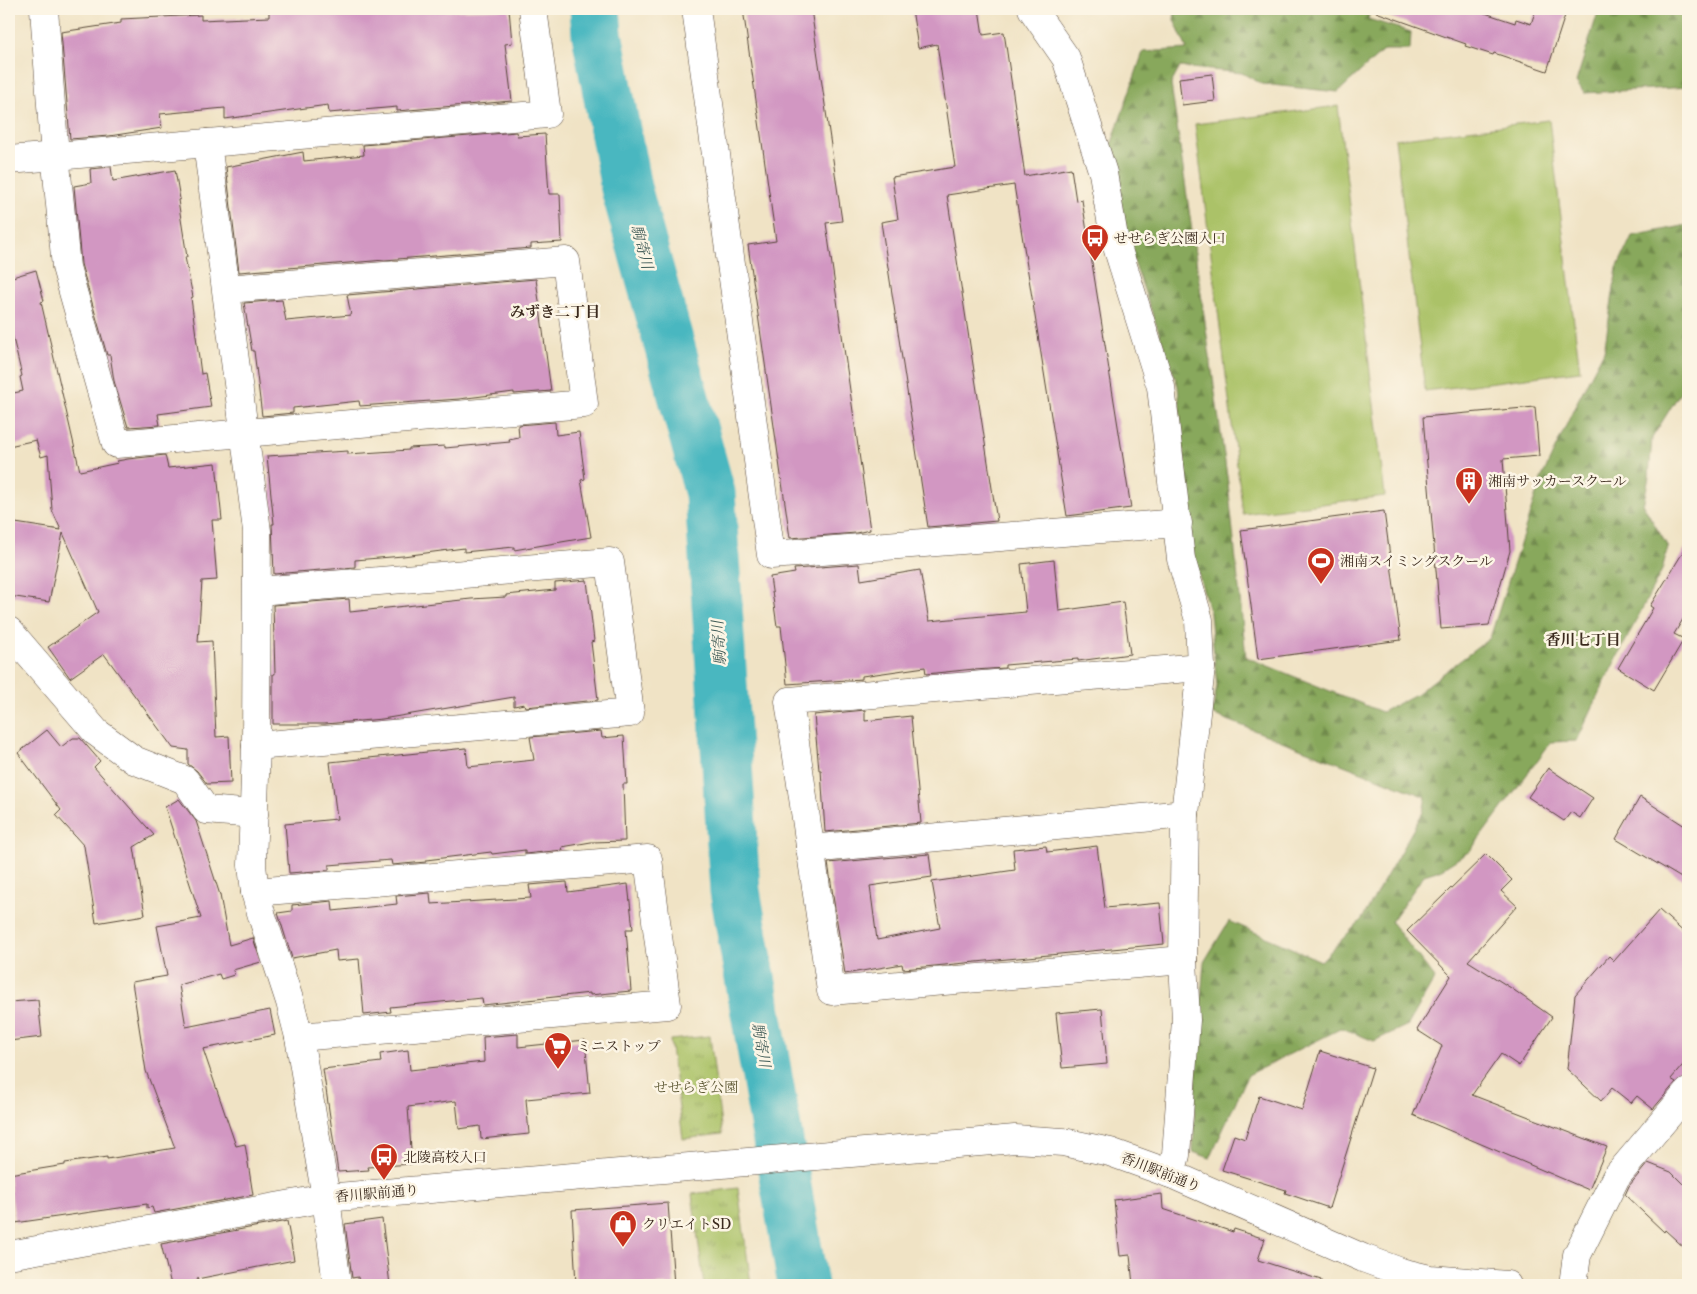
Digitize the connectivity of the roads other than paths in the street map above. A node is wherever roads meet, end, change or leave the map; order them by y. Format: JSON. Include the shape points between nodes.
{"nodes":[{"id":1,"x":49,"y":9,"type":"edge"},
{"id":2,"x":533,"y":9,"type":"edge"},
{"id":3,"x":696,"y":9,"type":"edge"},
{"id":4,"x":1032,"y":9,"type":"edge"},
{"id":5,"x":207,"y":143,"type":"junction"},
{"id":6,"x":55,"y":156,"type":"junction"},
{"id":7,"x":9,"y":160,"type":"edge"},
{"id":8,"x":227,"y":289,"type":"junction"},
{"id":9,"x":245,"y":434,"type":"junction"},
{"id":10,"x":1178,"y":522,"type":"junction"},
{"id":11,"x":258,"y":591,"type":"junction"},
{"id":12,"x":9,"y":631,"type":"edge"},
{"id":13,"x":1201,"y":668,"type":"junction"},
{"id":14,"x":256,"y":746,"type":"junction"},
{"id":15,"x":254,"y":814,"type":"junction"},
{"id":16,"x":1184,"y":814,"type":"junction"},
{"id":17,"x":810,"y":850,"type":"junction"},
{"id":18,"x":255,"y":892,"type":"junction"},
{"id":19,"x":1183,"y":960,"type":"junction"},
{"id":20,"x":299,"y":1036,"type":"junction"},
{"id":21,"x":1688,"y":1092,"type":"edge"},
{"id":22,"x":1171,"y":1174,"type":"junction"},
{"id":23,"x":326,"y":1198,"type":"junction"},
{"id":24,"x":9,"y":1255,"type":"edge"},
{"id":25,"x":1396,"y":1279,"type":"edge"},
{"id":26,"x":337,"y":1285,"type":"edge"},
{"id":27,"x":1507,"y":1285,"type":"edge"},
{"id":28,"x":1573,"y":1285,"type":"edge"}],
"edges":[{"from":1,"to":6,"type":"street"},
{"from":2,"to":5,"type":"street","via":[[547,114]]},
{"from":3,"to":10,"type":"street","via":[[770,555]]},
{"from":4,"to":10,"type":"street","via":[[1066,58],[1104,173],[1114,237],[1161,387]]},
{"from":5,"to":6,"type":"street"},
{"from":5,"to":8,"type":"street"},
{"from":6,"to":7,"type":"street"},
{"from":6,"to":9,"type":"street","via":[[66,267],[116,444]]},
{"from":8,"to":9,"type":"street"},
{"from":8,"to":9,"type":"street","via":[[566,261],[584,404]]},
{"from":9,"to":11,"type":"street","via":[[257,530]]},
{"from":10,"to":13,"type":"street","via":[[1181,559],[1199,620]]},
{"from":11,"to":14,"type":"street"},
{"from":11,"to":14,"type":"street","via":[[610,562],[630,713]]},
{"from":12,"to":15,"type":"street","via":[[91,725],[134,760],[185,780],[206,810]]},
{"from":13,"to":16,"type":"street"},
{"from":13,"to":17,"type":"street","via":[[788,701]]},
{"from":14,"to":15,"type":"street"},
{"from":15,"to":18,"type":"street","via":[[252,865]]},
{"from":16,"to":17,"type":"street"},
{"from":16,"to":19,"type":"street"},
{"from":17,"to":19,"type":"street","via":[[830,991]]},
{"from":18,"to":20,"type":"street"},
{"from":18,"to":20,"type":"street","via":[[648,859],[667,1005]]},
{"from":19,"to":22,"type":"street","via":[[1186,1020],[1176,1155]]},
{"from":20,"to":23,"type":"street"},
{"from":21,"to":28,"type":"street","via":[[1616,1176],[1577,1255]]},
{"from":22,"to":23,"type":"street","name":"香川駅前通り","via":[[1110,1152],[1063,1142],[1015,1139]]},
{"from":22,"to":25,"type":"street","name":"香川駅前通り","via":[[1363,1258]]},
{"from":23,"to":24,"type":"street","name":"香川駅前通り"},
{"from":23,"to":26,"type":"street"},
{"from":25,"to":27,"type":"street","name":"香川駅前通り"}]}
